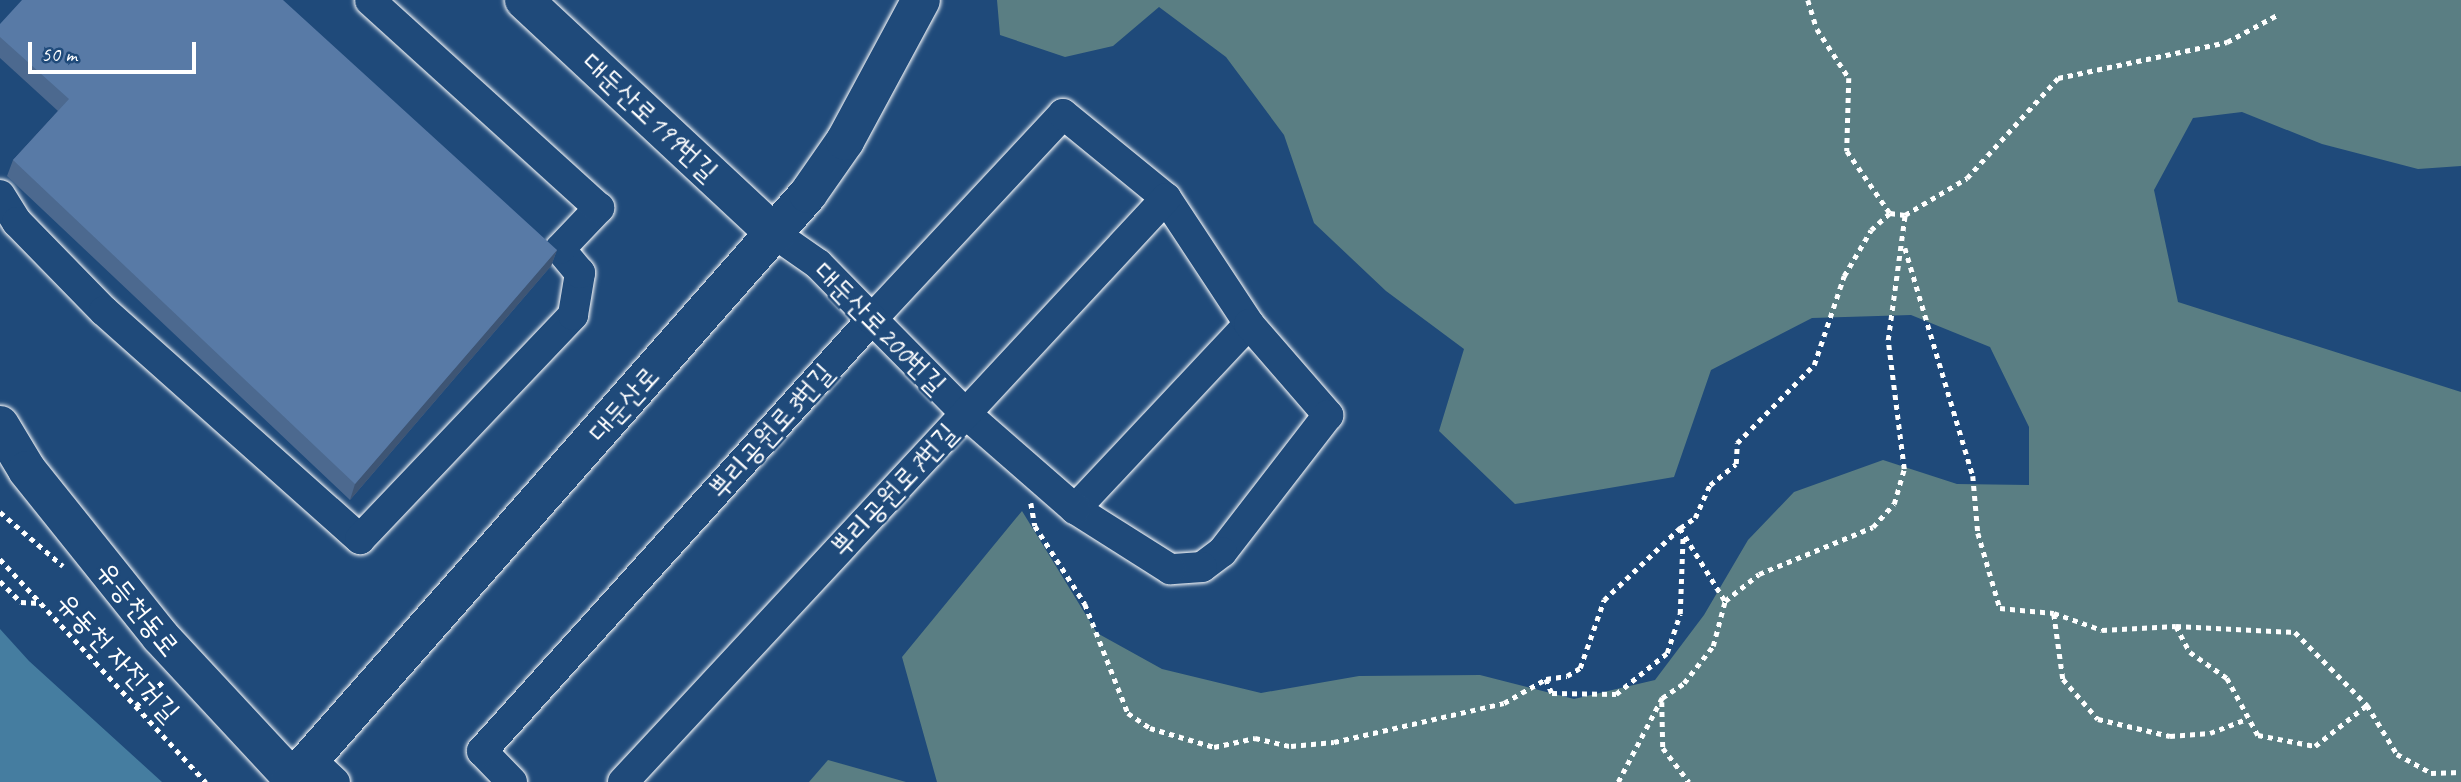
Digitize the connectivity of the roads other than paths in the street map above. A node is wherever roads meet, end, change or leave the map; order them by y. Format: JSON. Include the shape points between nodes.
{"nodes":[{"id":1,"x":370,"y":0,"type":"edge"},
{"id":2,"x":524,"y":0,"type":"edge"},
{"id":3,"x":921,"y":0,"type":"edge"},
{"id":4,"x":1063,"y":114,"type":"joint"},
{"id":5,"x":0,"y":195,"type":"edge"},
{"id":6,"x":1166,"y":198,"type":"junction"},
{"id":7,"x":775,"y":234,"type":"junction"},
{"id":8,"x":872,"y":319,"type":"junction"},
{"id":9,"x":1249,"y":324,"type":"junction"},
{"id":10,"x":965,"y":413,"type":"junction"},
{"id":11,"x":0,"y":425,"type":"edge"},
{"id":12,"x":1075,"y":509,"type":"junction"},
{"id":13,"x":307,"y":775,"type":"edge"},
{"id":14,"x":512,"y":782,"type":"edge"},
{"id":15,"x":623,"y":782,"type":"edge"}],
"edges":[{"from":1,"to":5,"type":"street","via":[[599,208],[560,249],[580,273],[573,315],[360,539],[104,311],[17,222]]},
{"from":2,"to":7,"type":"main road","name":"대둔산로199번길"},
{"from":3,"to":7,"type":"main road","name":"대둔산로","via":[[845,141]]},
{"from":4,"to":6,"type":"street","name":"대둔산로200번길"},
{"from":4,"to":8,"type":"street","name":"뿌리공원로3번길"},
{"from":6,"to":9,"type":"street","name":"대둔산로200번길"},
{"from":6,"to":10,"type":"street","name":"뿌리공원로7번길"},
{"from":7,"to":8,"type":"street","name":"대둔산로200번길","via":[[818,264]]},
{"from":7,"to":13,"type":"main road","name":"대둔산로"},
{"from":8,"to":10,"type":"street","name":"대둔산로200번길"},
{"from":8,"to":14,"type":"street","name":"뿌리공원로3번길","via":[[482,751]]},
{"from":9,"to":12,"type":"street"},
{"from":9,"to":12,"type":"street","name":"대둔산로200번길","via":[[1328,415],[1222,552],[1202,567],[1170,569]]},
{"from":10,"to":12,"type":"street","name":"대둔산로200번길"},
{"from":10,"to":15,"type":"street","name":"뿌리공원로7번길"},
{"from":11,"to":13,"type":"main road","name":"유등천동로","via":[[27,470],[183,664]]}]}
